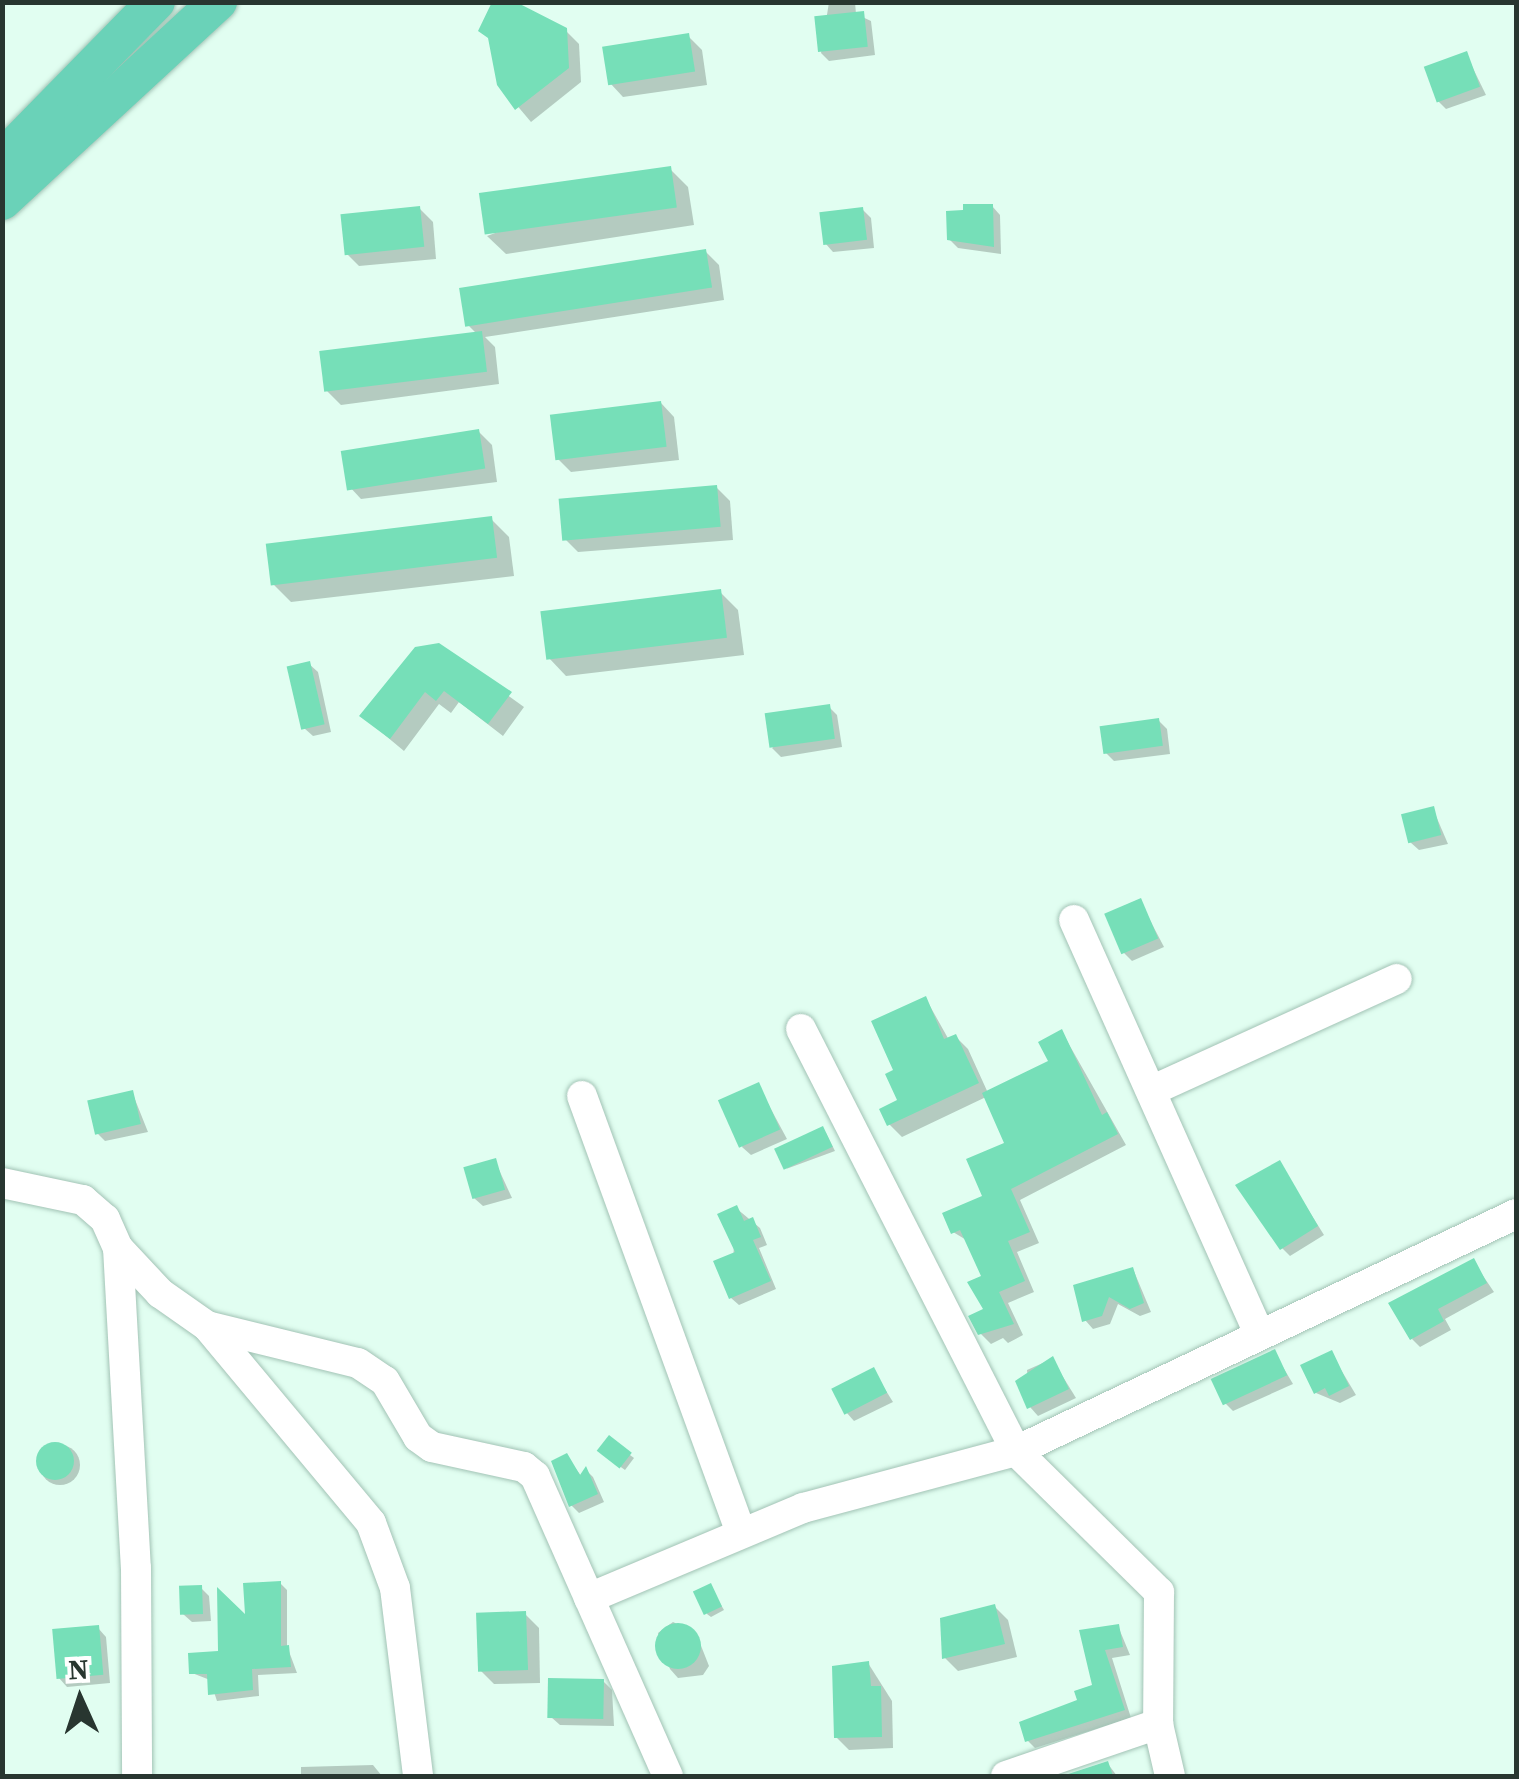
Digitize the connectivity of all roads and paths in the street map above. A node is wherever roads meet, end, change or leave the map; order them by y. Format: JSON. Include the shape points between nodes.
{"nodes":[{"id":1,"x":156,"y":2,"type":"edge"},
{"id":2,"x":218,"y":2,"type":"edge"},
{"id":3,"x":2,"y":159,"type":"edge"},
{"id":4,"x":2,"y":201,"type":"edge"},
{"id":5,"x":1074,"y":920,"type":"dead end"},
{"id":6,"x":1397,"y":980,"type":"dead end"},
{"id":7,"x":801,"y":1030,"type":"dead end"},
{"id":8,"x":1151,"y":1091,"type":"junction"},
{"id":9,"x":582,"y":1096,"type":"dead end"},
{"id":10,"x":2,"y":1183,"type":"edge"},
{"id":11,"x":1516,"y":1214,"type":"edge"},
{"id":12,"x":118,"y":1248,"type":"junction"},
{"id":13,"x":207,"y":1326,"type":"junction"},
{"id":14,"x":1259,"y":1334,"type":"junction"},
{"id":15,"x":1016,"y":1450,"type":"junction"},
{"id":16,"x":740,"y":1531,"type":"junction"},
{"id":17,"x":589,"y":1598,"type":"junction"},
{"id":18,"x":1158,"y":1724,"type":"junction"},
{"id":19,"x":137,"y":1776,"type":"edge"},
{"id":20,"x":418,"y":1776,"type":"edge"},
{"id":21,"x":668,"y":1776,"type":"edge"},
{"id":22,"x":1006,"y":1776,"type":"edge"},
{"id":23,"x":1170,"y":1776,"type":"edge"}],
"edges":[{"from":1,"to":3,"type":"main road"},
{"from":2,"to":4,"type":"main road"},
{"from":5,"to":8,"type":"street"},
{"from":6,"to":8,"type":"street"},
{"from":7,"to":15,"type":"street"},
{"from":8,"to":14,"type":"street"},
{"from":9,"to":16,"type":"street"},
{"from":10,"to":12,"type":"street","via":[[83,1200],[105,1219]]},
{"from":11,"to":14,"type":"street"},
{"from":12,"to":13,"type":"street","via":[[160,1293]]},
{"from":12,"to":19,"type":"street","via":[[136,1568]]},
{"from":13,"to":17,"type":"street","via":[[358,1363],[385,1381],[418,1438],[432,1447],[524,1467],[535,1476]]},
{"from":13,"to":20,"type":"street","via":[[370,1523],[385,1552]]},
{"from":14,"to":15,"type":"street"},
{"from":15,"to":16,"type":"street"},
{"from":15,"to":18,"type":"street","via":[[1159,1592]]},
{"from":16,"to":17,"type":"street"},
{"from":17,"to":21,"type":"street"},
{"from":18,"to":22,"type":"street"},
{"from":18,"to":23,"type":"street"}]}
